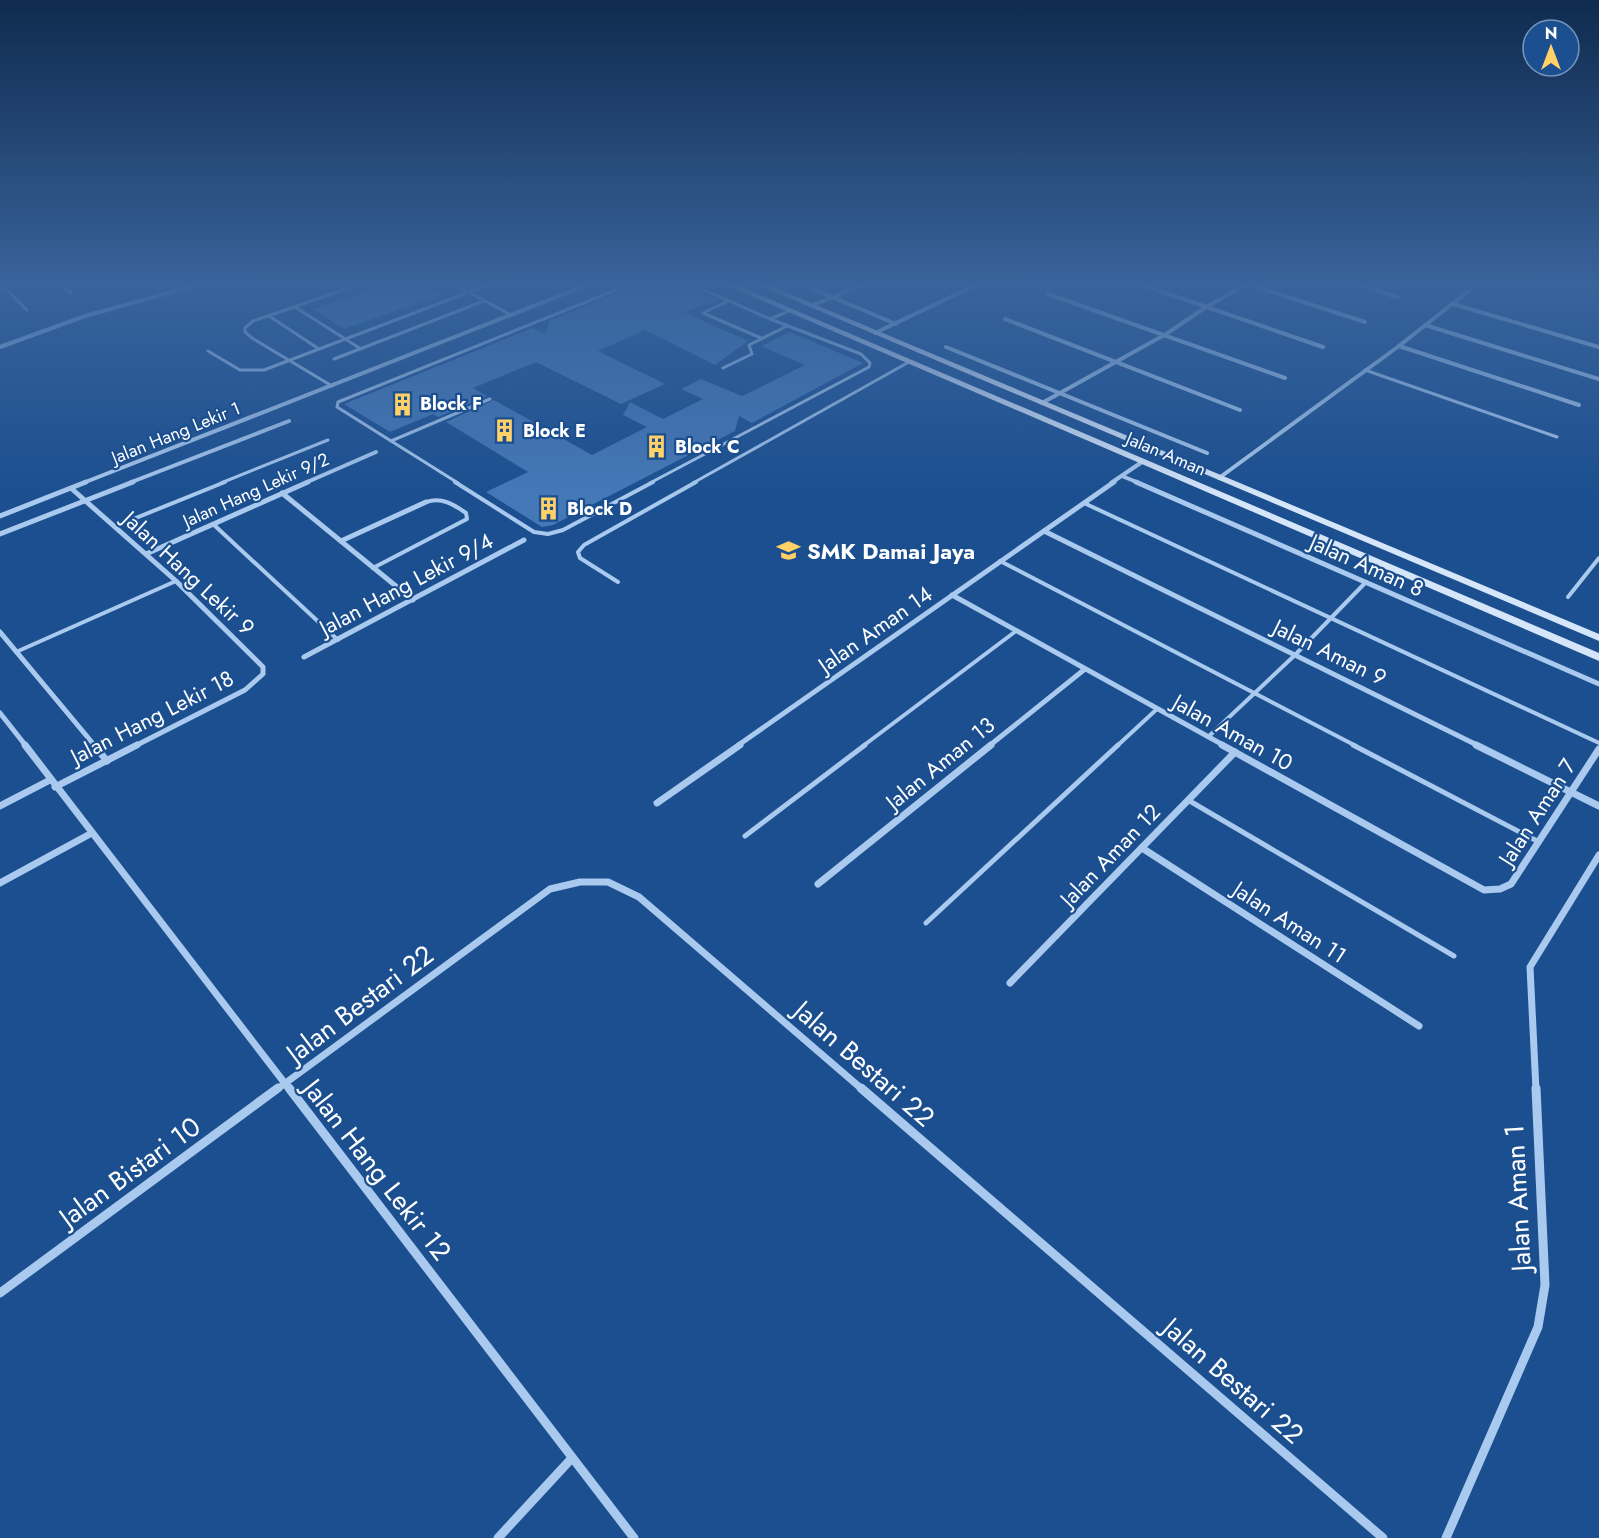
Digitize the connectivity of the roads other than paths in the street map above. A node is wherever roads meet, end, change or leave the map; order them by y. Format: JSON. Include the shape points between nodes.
{"nodes":[{"id":1,"x":211,"y":353,"type":"edge"},
{"id":2,"x":275,"y":353,"type":"edge"},
{"id":3,"x":312,"y":353,"type":"edge"},
{"id":4,"x":351,"y":353,"type":"edge"},
{"id":5,"x":416,"y":353,"type":"edge"},
{"id":6,"x":460,"y":353,"type":"edge"},
{"id":7,"x":752,"y":353,"type":"edge"},
{"id":8,"x":858,"y":353,"type":"edge"},
{"id":9,"x":887,"y":353,"type":"edge"},
{"id":10,"x":922,"y":353,"type":"edge"},
{"id":11,"x":960,"y":353,"type":"edge"},
{"id":12,"x":1092,"y":353,"type":"edge"},
{"id":13,"x":1132,"y":353,"type":"edge"},
{"id":14,"x":1217,"y":353,"type":"edge"},
{"id":15,"x":1389,"y":353,"type":"edge"},
{"id":16,"x":1420,"y":353,"type":"edge"},
{"id":17,"x":1514,"y":353,"type":"edge"},
{"id":18,"x":334,"y":359,"type":"dead end"},
{"id":19,"x":287,"y":361,"type":"junction"},
{"id":20,"x":909,"y":362,"type":"junction"},
{"id":21,"x":1116,"y":362,"type":"junction"},
{"id":22,"x":723,"y":368,"type":"dead end"},
{"id":23,"x":1365,"y":370,"type":"junction"},
{"id":24,"x":1285,"y":378,"type":"dead end"},
{"id":25,"x":1599,"y":379,"type":"edge"},
{"id":26,"x":332,"y":386,"type":"junction"},
{"id":27,"x":1060,"y":394,"type":"junction"},
{"id":28,"x":490,"y":399,"type":"dead end"},
{"id":29,"x":1042,"y":404,"type":"junction"},
{"id":30,"x":1579,"y":405,"type":"dead end"},
{"id":31,"x":1240,"y":410,"type":"dead end"},
{"id":32,"x":290,"y":421,"type":"dead end"},
{"id":33,"x":1557,"y":437,"type":"dead end"},
{"id":34,"x":328,"y":440,"type":"dead end"},
{"id":35,"x":391,"y":441,"type":"junction"},
{"id":36,"x":376,"y":452,"type":"dead end"},
{"id":37,"x":1207,"y":453,"type":"dead end"},
{"id":38,"x":1142,"y":462,"type":"junction"},
{"id":39,"x":1122,"y":476,"type":"junction"},
{"id":40,"x":1219,"y":478,"type":"junction"},
{"id":41,"x":72,"y":489,"type":"junction"},
{"id":42,"x":282,"y":494,"type":"junction"},
{"id":43,"x":86,"y":499,"type":"junction"},
{"id":44,"x":426,"y":502,"type":"joint"},
{"id":45,"x":1084,"y":503,"type":"junction"},
{"id":46,"x":0,"y":516,"type":"edge"},
{"id":47,"x":213,"y":524,"type":"junction"},
{"id":48,"x":116,"y":526,"type":"junction"},
{"id":49,"x":1044,"y":531,"type":"junction"},
{"id":50,"x":0,"y":534,"type":"edge"},
{"id":51,"x":524,"y":540,"type":"dead end"},
{"id":52,"x":341,"y":542,"type":"junction"},
{"id":53,"x":146,"y":554,"type":"junction"},
{"id":54,"x":1599,"y":558,"type":"edge"},
{"id":55,"x":1000,"y":561,"type":"junction"},
{"id":56,"x":374,"y":568,"type":"junction"},
{"id":57,"x":176,"y":581,"type":"junction"},
{"id":58,"x":618,"y":582,"type":"dead end"},
{"id":59,"x":1365,"y":582,"type":"junction"},
{"id":60,"x":952,"y":596,"type":"junction"},
{"id":61,"x":1568,"y":597,"type":"dead end"},
{"id":62,"x":413,"y":600,"type":"junction"},
{"id":63,"x":1331,"y":618,"type":"junction"},
{"id":64,"x":1016,"y":631,"type":"junction"},
{"id":65,"x":0,"y":632,"type":"edge"},
{"id":66,"x":1599,"y":638,"type":"edge"},
{"id":67,"x":338,"y":639,"type":"junction"},
{"id":68,"x":16,"y":652,"type":"junction"},
{"id":69,"x":1295,"y":655,"type":"junction"},
{"id":70,"x":304,"y":657,"type":"dead end"},
{"id":71,"x":1599,"y":657,"type":"edge"},
{"id":72,"x":1085,"y":669,"type":"junction"},
{"id":73,"x":263,"y":674,"type":"joint"},
{"id":74,"x":1599,"y":684,"type":"edge"},
{"id":75,"x":1255,"y":693,"type":"junction"},
{"id":76,"x":1157,"y":709,"type":"junction"},
{"id":77,"x":0,"y":713,"type":"edge"},
{"id":78,"x":1208,"y":737,"type":"junction"},
{"id":79,"x":1599,"y":743,"type":"edge"},
{"id":80,"x":1599,"y":749,"type":"edge"},
{"id":81,"x":1235,"y":752,"type":"junction"},
{"id":82,"x":107,"y":761,"type":"junction"},
{"id":83,"x":52,"y":784,"type":"junction"},
{"id":84,"x":1572,"y":792,"type":"junction"},
{"id":85,"x":1188,"y":801,"type":"junction"},
{"id":86,"x":657,"y":803,"type":"dead end"},
{"id":87,"x":0,"y":805,"type":"edge"},
{"id":88,"x":1599,"y":806,"type":"edge"},
{"id":89,"x":90,"y":834,"type":"junction"},
{"id":90,"x":745,"y":836,"type":"dead end"},
{"id":91,"x":1539,"y":842,"type":"junction"},
{"id":92,"x":1142,"y":848,"type":"junction"},
{"id":93,"x":1599,"y":855,"type":"edge"},
{"id":94,"x":0,"y":883,"type":"edge"},
{"id":95,"x":818,"y":884,"type":"dead end"},
{"id":96,"x":1500,"y":889,"type":"joint"},
{"id":97,"x":926,"y":923,"type":"dead end"},
{"id":98,"x":1454,"y":956,"type":"dead end"},
{"id":99,"x":1010,"y":983,"type":"dead end"},
{"id":100,"x":1419,"y":1026,"type":"dead end"},
{"id":101,"x":285,"y":1085,"type":"junction"},
{"id":102,"x":0,"y":1293,"type":"edge"},
{"id":103,"x":572,"y":1458,"type":"junction"},
{"id":104,"x":498,"y":1538,"type":"edge"},
{"id":105,"x":634,"y":1538,"type":"edge"},
{"id":106,"x":1383,"y":1538,"type":"edge"},
{"id":107,"x":1446,"y":1538,"type":"edge"}],
"edges":[{"from":1,"to":19,"type":"lane","via":[[244,372],[264,370]]},
{"from":2,"to":19,"type":"lane"},
{"from":3,"to":19,"type":"lane"},
{"from":4,"to":18,"type":"lane"},
{"from":5,"to":26,"type":"street","name":"Jalan Hang Lekir 1"},
{"from":6,"to":35,"type":"lane","via":[[338,402],[337,407]]},
{"from":7,"to":22,"type":"lane"},
{"from":8,"to":35,"type":"lane","via":[[870,363],[869,367],[563,530],[548,534],[534,532]]},
{"from":9,"to":20,"type":"main road","name":"Jalan Aman"},
{"from":10,"to":29,"type":"main road","name":"Jalan Aman"},
{"from":11,"to":27,"type":"street"},
{"from":12,"to":21,"type":"street"},
{"from":13,"to":21,"type":"street"},
{"from":14,"to":24,"type":"street"},
{"from":15,"to":23,"type":"street"},
{"from":16,"to":30,"type":"street"},
{"from":17,"to":25,"type":"street"},
{"from":19,"to":26,"type":"lane"},
{"from":20,"to":38,"type":"main road","name":"Jalan Aman"},
{"from":20,"to":58,"type":"lane","via":[[584,545],[578,552],[580,558]]},
{"from":21,"to":27,"type":"street"},
{"from":21,"to":31,"type":"street"},
{"from":23,"to":33,"type":"lane"},
{"from":23,"to":40,"type":"street"},
{"from":26,"to":41,"type":"street","name":"Jalan Hang Lekir 1"},
{"from":27,"to":29,"type":"street"},
{"from":27,"to":37,"type":"street"},
{"from":28,"to":35,"type":"lane"},
{"from":29,"to":40,"type":"main road","name":"Jalan Aman"},
{"from":32,"to":43,"type":"street"},
{"from":34,"to":48,"type":"lane"},
{"from":36,"to":42,"type":"street","name":"Jalan Hang Lekir 9/2"},
{"from":38,"to":39,"type":"street","name":"Jalan Aman 14"},
{"from":38,"to":71,"type":"main road","name":"Jalan Aman"},
{"from":39,"to":45,"type":"street","name":"Jalan Aman 14"},
{"from":39,"to":59,"type":"street","name":"Jalan Aman 8"},
{"from":40,"to":66,"type":"main road","name":"Jalan Aman"},
{"from":41,"to":43,"type":"street","name":"Jalan Hang Lekir 9"},
{"from":41,"to":46,"type":"street","name":"Jalan Hang Lekir 1"},
{"from":42,"to":47,"type":"street","name":"Jalan Hang Lekir 9/2"},
{"from":42,"to":52,"type":"street"},
{"from":43,"to":48,"type":"street","name":"Jalan Hang Lekir 9"},
{"from":43,"to":50,"type":"street"},
{"from":44,"to":52,"type":"street"},
{"from":44,"to":56,"type":"lane","via":[[445,500],[466,513],[467,519]]},
{"from":45,"to":49,"type":"street","name":"Jalan Aman 14"},
{"from":45,"to":63,"type":"lane"},
{"from":47,"to":53,"type":"street","name":"Jalan Hang Lekir 9/2"},
{"from":47,"to":67,"type":"lane"},
{"from":48,"to":53,"type":"street","name":"Jalan Hang Lekir 9"},
{"from":49,"to":55,"type":"street","name":"Jalan Aman 14"},
{"from":49,"to":69,"type":"street","name":"Jalan Aman 9"},
{"from":51,"to":62,"type":"street","name":"Jalan Hang Lekir 9/4"},
{"from":52,"to":56,"type":"street"},
{"from":53,"to":57,"type":"street","name":"Jalan Hang Lekir 9"},
{"from":54,"to":61,"type":"lane"},
{"from":55,"to":60,"type":"street","name":"Jalan Aman 14"},
{"from":55,"to":75,"type":"lane"},
{"from":56,"to":62,"type":"street"},
{"from":57,"to":68,"type":"lane"},
{"from":57,"to":73,"type":"street","name":"Jalan Hang Lekir 9","via":[[263,668]]},
{"from":59,"to":63,"type":"lane"},
{"from":59,"to":74,"type":"street","name":"Jalan Aman 8"},
{"from":60,"to":64,"type":"street","name":"Jalan Aman 10"},
{"from":60,"to":86,"type":"street","name":"Jalan Aman 14"},
{"from":62,"to":67,"type":"street","name":"Jalan Hang Lekir 9/4"},
{"from":63,"to":69,"type":"lane"},
{"from":63,"to":79,"type":"lane"},
{"from":64,"to":72,"type":"street","name":"Jalan Aman 10"},
{"from":64,"to":90,"type":"lane"},
{"from":65,"to":68,"type":"street"},
{"from":67,"to":70,"type":"street","name":"Jalan Hang Lekir 9/4"},
{"from":68,"to":82,"type":"street"},
{"from":69,"to":75,"type":"lane"},
{"from":69,"to":84,"type":"street","name":"Jalan Aman 9"},
{"from":72,"to":76,"type":"street","name":"Jalan Aman 10"},
{"from":72,"to":95,"type":"street","name":"Jalan Aman 13"},
{"from":73,"to":82,"type":"street","name":"Jalan Hang Lekir 18","via":[[245,690]]},
{"from":75,"to":78,"type":"lane"},
{"from":75,"to":91,"type":"lane"},
{"from":76,"to":78,"type":"street","name":"Jalan Aman 10"},
{"from":76,"to":97,"type":"lane"},
{"from":77,"to":83,"type":"street","name":"Jalan Hang Lekir 12"},
{"from":78,"to":81,"type":"street","name":"Jalan Aman 10"},
{"from":80,"to":84,"type":"street","name":"Jalan Aman 7"},
{"from":81,"to":85,"type":"street","name":"Jalan Aman 12"},
{"from":81,"to":96,"type":"street","name":"Jalan Aman 10","via":[[1484,890]]},
{"from":82,"to":83,"type":"street","name":"Jalan Hang Lekir 18"},
{"from":83,"to":87,"type":"street","name":"Jalan Hang Lekir 18"},
{"from":83,"to":89,"type":"street","name":"Jalan Hang Lekir 12"},
{"from":84,"to":88,"type":"street","name":"Jalan Aman 9"},
{"from":84,"to":91,"type":"street","name":"Jalan Aman 7"},
{"from":85,"to":92,"type":"street","name":"Jalan Aman 12"},
{"from":85,"to":98,"type":"lane"},
{"from":89,"to":94,"type":"street"},
{"from":89,"to":101,"type":"street","name":"Jalan Hang Lekir 12"},
{"from":91,"to":96,"type":"street","name":"Jalan Aman 7","via":[[1511,884]]},
{"from":92,"to":99,"type":"street","name":"Jalan Aman 12"},
{"from":92,"to":100,"type":"street","name":"Jalan Aman 11"},
{"from":93,"to":107,"type":"street","name":"Jalan Aman 1","via":[[1530,968],[1545,1285],[1538,1327]]},
{"from":101,"to":102,"type":"street","name":"Jalan Bistari 10"},
{"from":101,"to":103,"type":"street","name":"Jalan Hang Lekir 12"},
{"from":101,"to":106,"type":"street","name":"Jalan Bestari 22","via":[[550,889],[580,882],[608,882],[639,897]]},
{"from":103,"to":104,"type":"street"},
{"from":103,"to":105,"type":"street","name":"Jalan Hang Lekir 12"}]}
